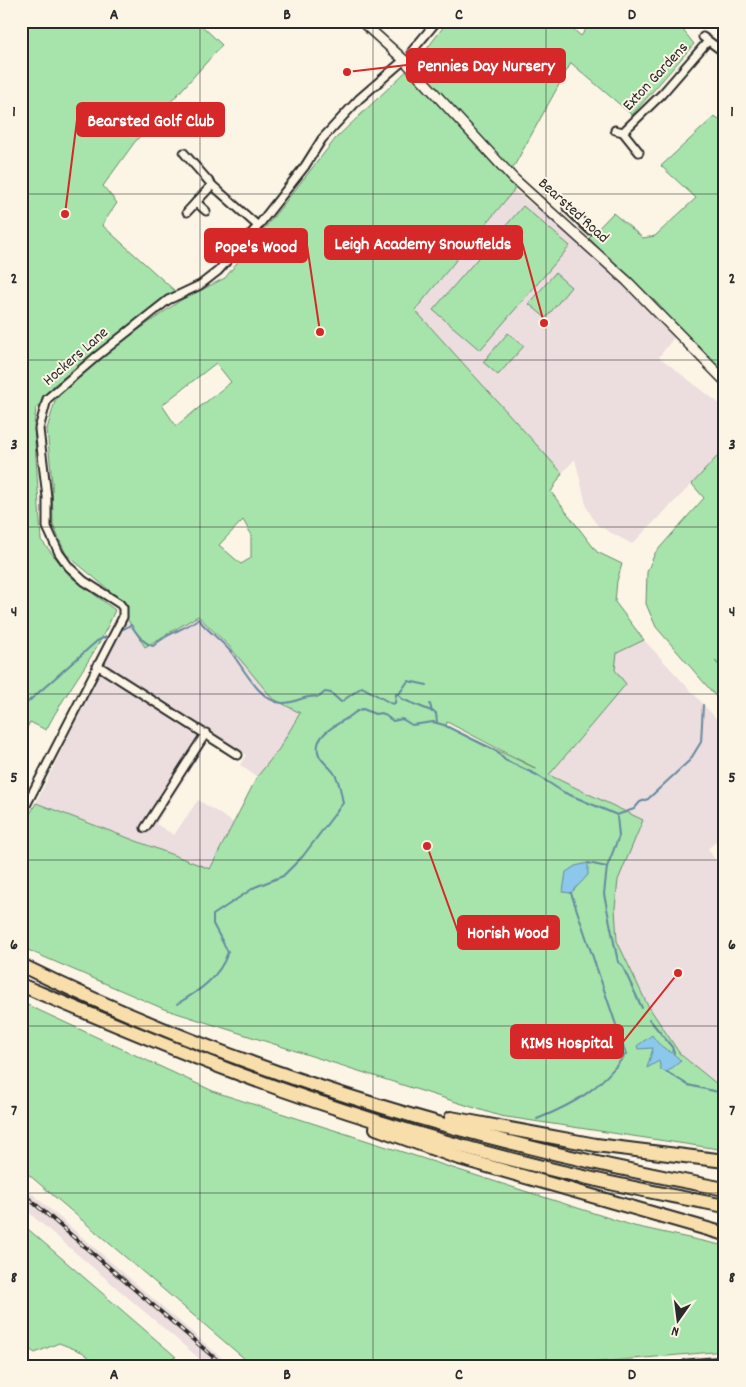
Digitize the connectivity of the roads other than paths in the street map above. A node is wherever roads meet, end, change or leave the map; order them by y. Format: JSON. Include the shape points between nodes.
{"nodes":[{"id":1,"x":360,"y":21,"type":"edge"},
{"id":2,"x":437,"y":21,"type":"edge"},
{"id":3,"x":412,"y":51,"type":"dead end"},
{"id":4,"x":725,"y":53,"type":"edge"},
{"id":5,"x":404,"y":60,"type":"junction"},
{"id":6,"x":639,"y":152,"type":"dead end"},
{"id":7,"x":184,"y":153,"type":"dead end"},
{"id":8,"x":212,"y":185,"type":"junction"},
{"id":9,"x":196,"y":202,"type":"junction"},
{"id":10,"x":567,"y":208,"type":"dead end"},
{"id":11,"x":206,"y":211,"type":"dead end"},
{"id":12,"x":188,"y":212,"type":"dead end"},
{"id":13,"x":575,"y":216,"type":"junction"},
{"id":14,"x":567,"y":225,"type":"junction"},
{"id":15,"x":258,"y":226,"type":"junction"},
{"id":16,"x":590,"y":230,"type":"dead end"},
{"id":17,"x":725,"y":381,"type":"edge"},
{"id":18,"x":97,"y":665,"type":"junction"},
{"id":19,"x":206,"y":733,"type":"junction"},
{"id":20,"x":238,"y":755,"type":"dead end"},
{"id":21,"x":21,"y":815,"type":"edge"},
{"id":22,"x":146,"y":828,"type":"dead end"},
{"id":23,"x":21,"y":965,"type":"edge"},
{"id":24,"x":21,"y":985,"type":"edge"},
{"id":25,"x":333,"y":1107,"type":"junction"},
{"id":26,"x":407,"y":1113,"type":"junction"},
{"id":27,"x":725,"y":1161,"type":"edge"},
{"id":28,"x":725,"y":1189,"type":"edge"},
{"id":29,"x":725,"y":1206,"type":"edge"},
{"id":30,"x":725,"y":1234,"type":"edge"},
{"id":31,"x":725,"y":1363,"type":"edge"},
{"id":32,"x":687,"y":1366,"type":"edge"}],
"edges":[{"from":1,"to":5,"type":"street","name":"Bearsted Road"},
{"from":2,"to":3,"type":"street","via":[[420,46]]},
{"from":4,"to":6,"type":"street","name":"Exton Gardens","via":[[705,39],[662,94],[619,131]]},
{"from":5,"to":14,"type":"street","name":"Bearsted Road","via":[[513,178]]},
{"from":5,"to":15,"type":"street","name":"Hockers Lane","via":[[359,99],[322,139]]},
{"from":7,"to":8,"type":"street"},
{"from":8,"to":9,"type":"street"},
{"from":8,"to":15,"type":"street"},
{"from":9,"to":11,"type":"street"},
{"from":9,"to":12,"type":"street"},
{"from":10,"to":13,"type":"street"},
{"from":13,"to":14,"type":"street"},
{"from":13,"to":16,"type":"street"},
{"from":14,"to":17,"type":"street","name":"Bearsted Road","via":[[683,336]]},
{"from":15,"to":18,"type":"street","name":"Hockers Lane","via":[[218,271],[200,285],[164,303],[96,356],[48,399],[39,429],[47,526],[59,554],[69,566],[84,581],[123,608],[123,618]]},
{"from":18,"to":19,"type":"street"},
{"from":18,"to":21,"type":"street","name":"Hockers Lane"},
{"from":19,"to":20,"type":"street"},
{"from":19,"to":22,"type":"street"},
{"from":23,"to":26,"type":"highway","via":[[186,1037],[300,1079]]},
{"from":24,"to":25,"type":"highway","via":[[234,1072]]},
{"from":25,"to":29,"type":"highway","via":[[498,1156]]},
{"from":25,"to":30,"type":"highway","via":[[373,1127],[438,1151]]},
{"from":26,"to":27,"type":"highway","via":[[605,1147]]},
{"from":26,"to":28,"type":"highway","via":[[574,1158]]},
{"from":31,"to":32,"type":"highway"}]}
